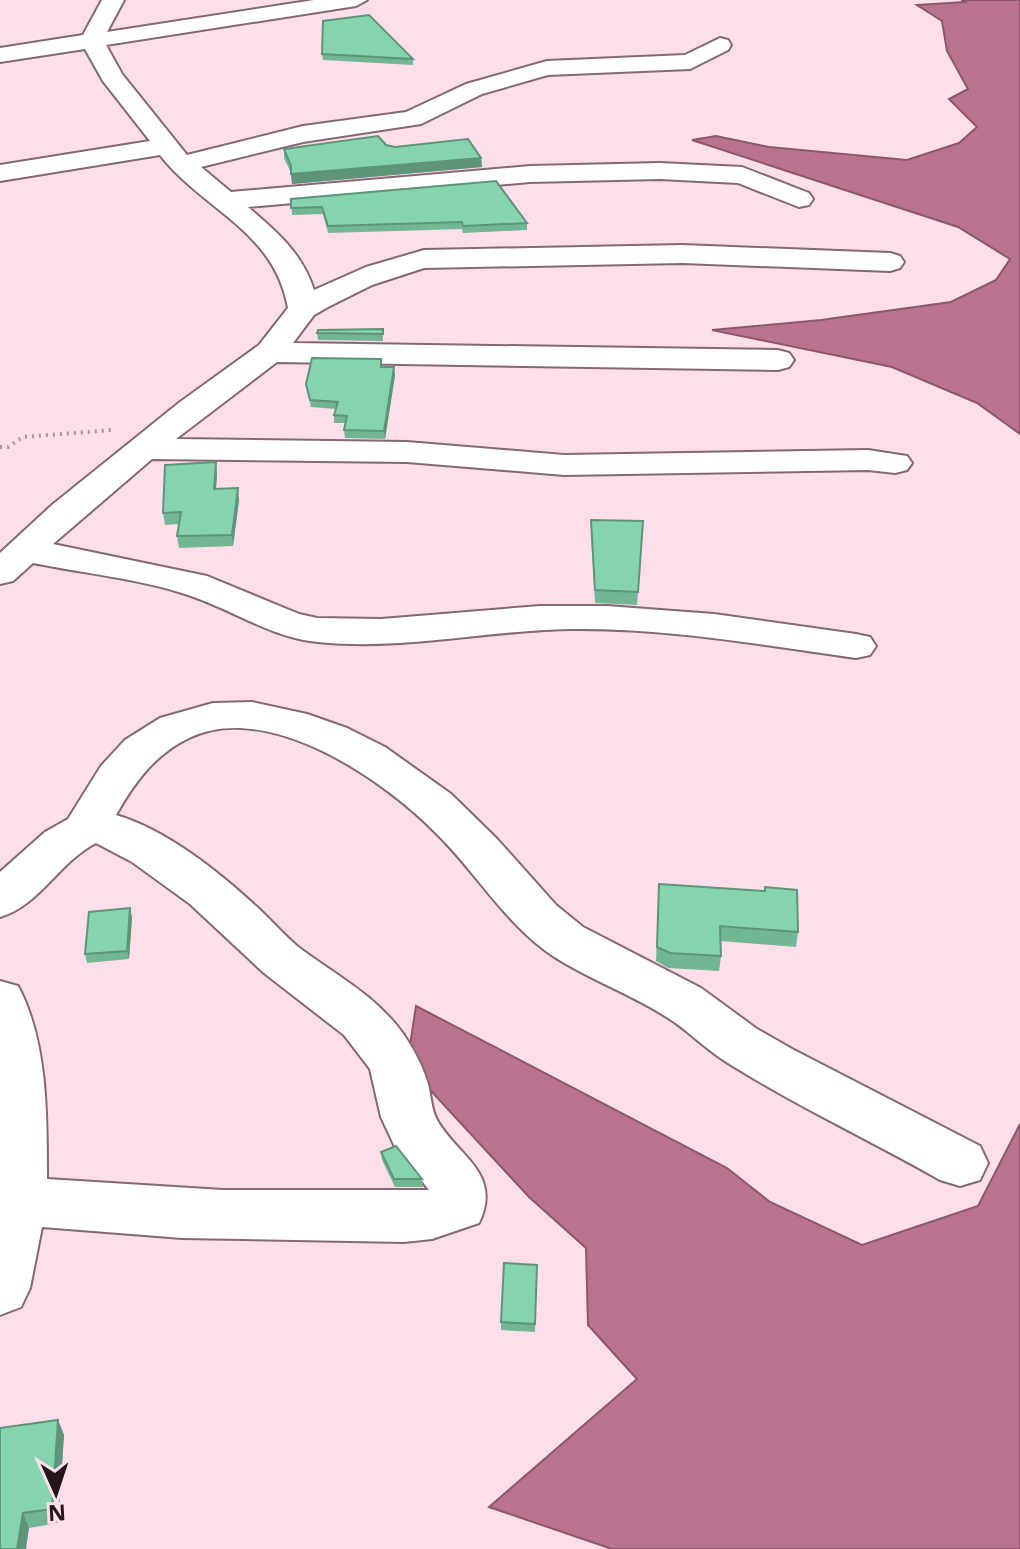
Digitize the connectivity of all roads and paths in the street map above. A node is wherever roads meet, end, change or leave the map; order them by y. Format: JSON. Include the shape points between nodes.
{"nodes":[{"id":1,"x":113,"y":0,"type":"edge"},
{"id":2,"x":356,"y":0,"type":"edge"},
{"id":3,"x":92,"y":40,"type":"junction"},
{"id":4,"x":720,"y":45,"type":"dead end"},
{"id":5,"x":0,"y":55,"type":"edge"},
{"id":6,"x":176,"y":154,"type":"junction"},
{"id":7,"x":0,"y":173,"type":"edge"},
{"id":8,"x":799,"y":199,"type":"dead end"},
{"id":9,"x":227,"y":201,"type":"junction"},
{"id":10,"x":890,"y":262,"type":"dead end"},
{"id":11,"x":303,"y":309,"type":"junction"},
{"id":12,"x":270,"y":352,"type":"junction"},
{"id":13,"x":778,"y":360,"type":"dead end"},
{"id":14,"x":131,"y":440,"type":"junction"},
{"id":15,"x":0,"y":447,"type":"edge"},
{"id":16,"x":895,"y":463,"type":"dead end"},
{"id":17,"x":13,"y":562,"type":"edge"},
{"id":18,"x":856,"y":646,"type":"dead end"},
{"id":19,"x":85,"y":829,"type":"junction"},
{"id":20,"x":0,"y":900,"type":"edge"},
{"id":21,"x":0,"y":1000,"type":"edge"},
{"id":22,"x":960,"y":1163,"type":"dead end"},
{"id":23,"x":18,"y":1200,"type":"junction"},
{"id":24,"x":0,"y":1288,"type":"edge"}],
"edges":[{"from":1,"to":3,"type":"street"},
{"from":2,"to":3,"type":"street"},
{"from":3,"to":5,"type":"street"},
{"from":3,"to":6,"type":"street","via":[[111,76]]},
{"from":4,"to":6,"type":"street","via":[[690,62],[547,68],[474,89],[412,119]]},
{"from":6,"to":7,"type":"street"},
{"from":6,"to":9,"type":"street"},
{"from":8,"to":9,"type":"street","via":[[742,175],[660,171],[515,175]]},
{"from":9,"to":11,"type":"street","via":[[289,264]]},
{"from":10,"to":11,"type":"street","via":[[683,254],[424,259],[351,284]]},
{"from":11,"to":12,"type":"street"},
{"from":12,"to":13,"type":"street"},
{"from":12,"to":14,"type":"street"},
{"from":14,"to":15,"type":"path","via":[[23,437]]},
{"from":14,"to":16,"type":"street","via":[[564,465]]},
{"from":14,"to":17,"type":"street"},
{"from":17,"to":18,"type":"street","via":[[193,584],[275,620],[314,630],[366,633],[574,617],[719,627]]},
{"from":19,"to":20,"type":"street","via":[[52,851]]},
{"from":19,"to":22,"type":"street","via":[[137,751],[162,733],[198,719],[234,716],[281,718],[319,730],[432,803],[550,928],[595,958],[684,1003],[746,1048]]},
{"from":19,"to":23,"type":"street","via":[[100,826],[143,847],[233,913],[280,959],[317,983],[371,1031],[398,1071],[405,1115],[455,1180],[461,1192],[459,1206],[410,1218],[294,1218],[101,1210]]},
{"from":21,"to":23,"type":"street","via":[[16,1098]]},
{"from":23,"to":24,"type":"street"}]}
